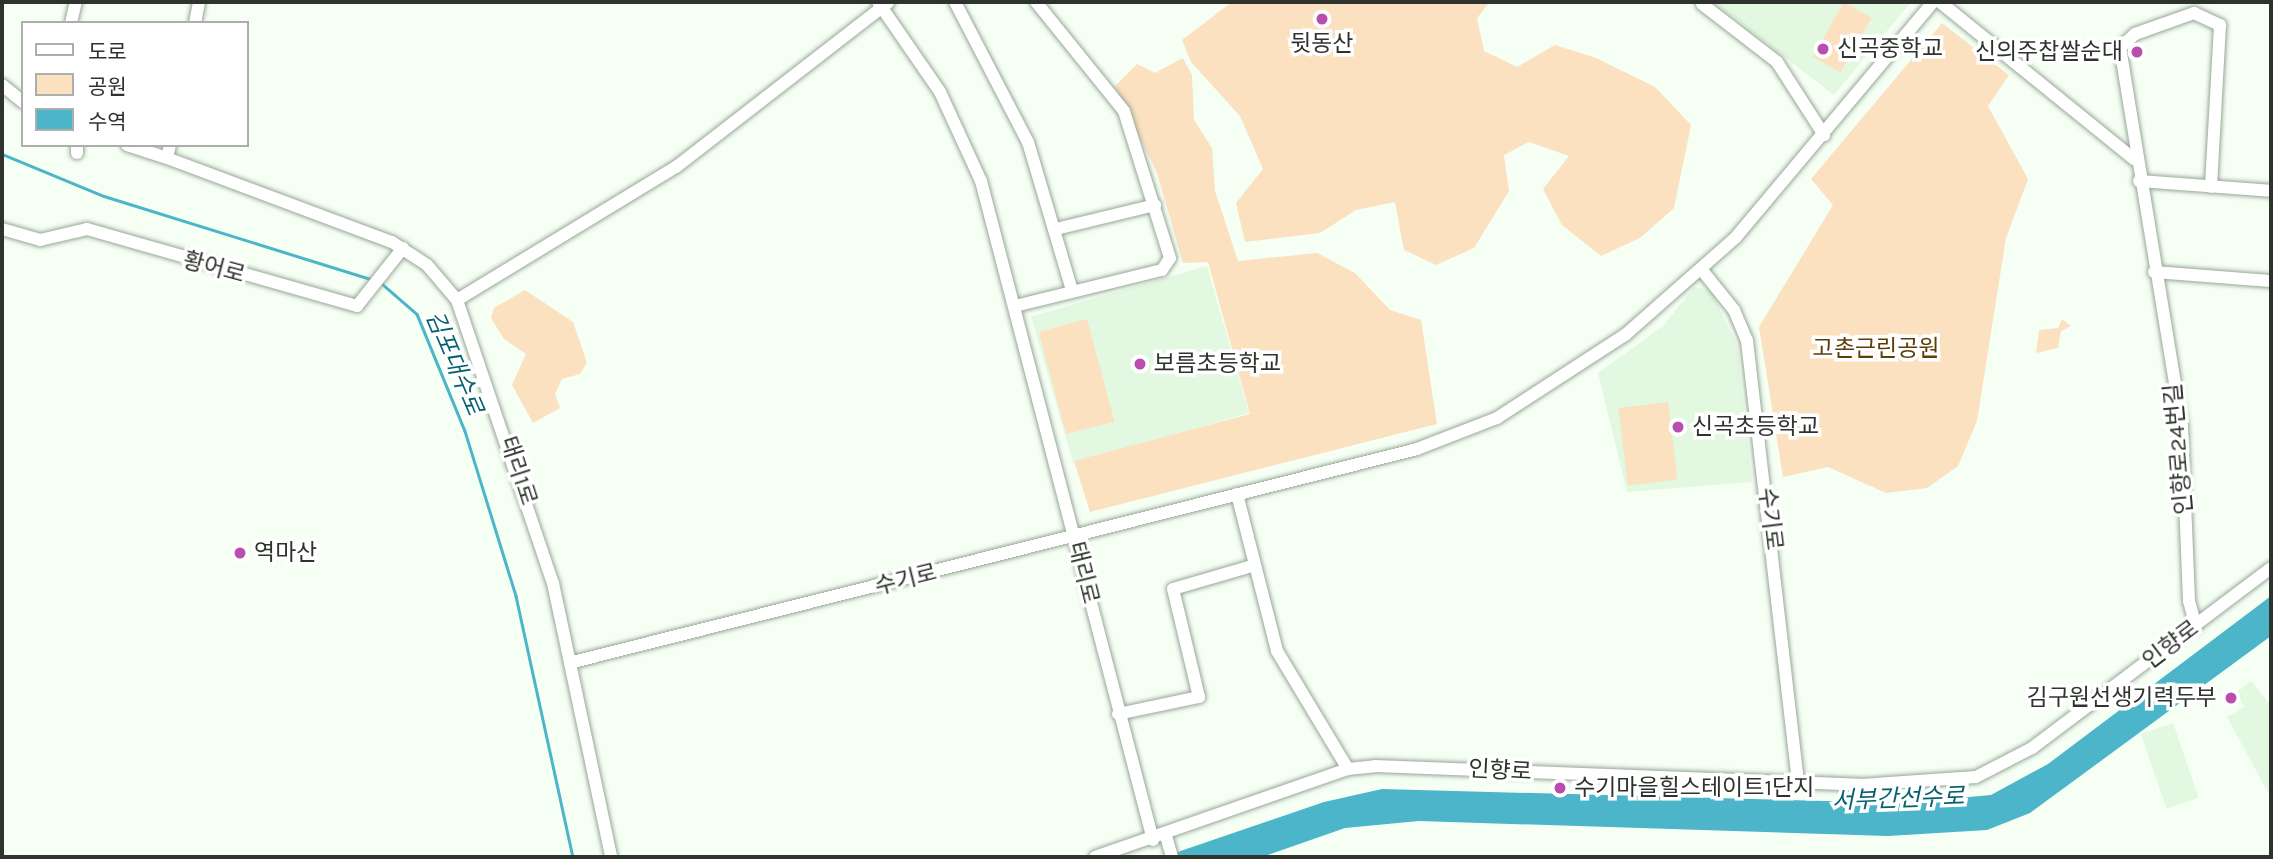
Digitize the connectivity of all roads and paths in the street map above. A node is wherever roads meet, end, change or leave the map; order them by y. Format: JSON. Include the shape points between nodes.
{"nodes":[{"id":1,"x":76,"y":2,"type":"edge"},
{"id":2,"x":199,"y":2,"type":"edge"},
{"id":3,"x":955,"y":2,"type":"edge"},
{"id":4,"x":1036,"y":2,"type":"edge"},
{"id":5,"x":1933,"y":2,"type":"edge"},
{"id":6,"x":1940,"y":2,"type":"edge"},
{"id":7,"x":883,"y":4,"type":"edge"},
{"id":8,"x":1702,"y":4,"type":"dead end"},
{"id":9,"x":71,"y":21,"type":"edge"},
{"id":10,"x":195,"y":21,"type":"edge"},
{"id":11,"x":2,"y":85,"type":"edge"},
{"id":12,"x":21,"y":100,"type":"edge"},
{"id":13,"x":1824,"y":135,"type":"junction"},
{"id":14,"x":139,"y":147,"type":"edge"},
{"id":15,"x":169,"y":152,"type":"edge"},
{"id":16,"x":2134,"y":159,"type":"junction"},
{"id":17,"x":2139,"y":181,"type":"junction"},
{"id":18,"x":2211,"y":187,"type":"junction"},
{"id":19,"x":2271,"y":191,"type":"edge"},
{"id":20,"x":1155,"y":205,"type":"junction"},
{"id":21,"x":2,"y":229,"type":"edge"},
{"id":22,"x":1056,"y":229,"type":"junction"},
{"id":23,"x":399,"y":253,"type":"junction"},
{"id":24,"x":1702,"y":269,"type":"junction"},
{"id":25,"x":2154,"y":272,"type":"junction"},
{"id":26,"x":2271,"y":281,"type":"edge"},
{"id":27,"x":1072,"y":291,"type":"junction"},
{"id":28,"x":457,"y":300,"type":"junction"},
{"id":29,"x":1014,"y":306,"type":"junction"},
{"id":30,"x":1237,"y":494,"type":"junction"},
{"id":31,"x":1074,"y":538,"type":"junction"},
{"id":32,"x":1255,"y":565,"type":"junction"},
{"id":33,"x":2271,"y":568,"type":"edge"},
{"id":34,"x":2196,"y":627,"type":"junction"},
{"id":35,"x":573,"y":663,"type":"junction"},
{"id":36,"x":1118,"y":714,"type":"junction"},
{"id":37,"x":1348,"y":769,"type":"junction"},
{"id":38,"x":1798,"y":782,"type":"junction"},
{"id":39,"x":1165,"y":845,"type":"edge"},
{"id":40,"x":611,"y":857,"type":"edge"},
{"id":41,"x":1095,"y":857,"type":"edge"}],
"edges":[{"from":1,"to":9,"type":"street"},
{"from":2,"to":10,"type":"street"},
{"from":3,"to":22,"type":"street","via":[[1014,108]]},
{"from":4,"to":20,"type":"street","via":[[1118,100]]},
{"from":5,"to":13,"type":"street","name":"수기로"},
{"from":6,"to":16,"type":"street"},
{"from":7,"to":28,"type":"street","via":[[676,167]]},
{"from":7,"to":29,"type":"street","name":"태리로","via":[[940,92],[976,170]]},
{"from":8,"to":13,"type":"street","via":[[1777,61]]},
{"from":11,"to":12,"type":"street"},
{"from":13,"to":24,"type":"street","name":"수기로"},
{"from":14,"to":15,"type":"street","name":"태리1로"},
{"from":15,"to":23,"type":"street","name":"태리1로"},
{"from":16,"to":17,"type":"street","name":"인향로24번길"},
{"from":16,"to":18,"type":"street","name":"인향로24번길","via":[[2122,42],[2184,14],[2210,16],[2220,25]]},
{"from":17,"to":18,"type":"street"},
{"from":17,"to":25,"type":"street","name":"인향로24번길"},
{"from":18,"to":19,"type":"street"},
{"from":20,"to":22,"type":"street"},
{"from":20,"to":27,"type":"street","via":[[1170,258],[1166,268]]},
{"from":21,"to":23,"type":"street","name":"황어로","via":[[40,240],[87,229],[357,306]]},
{"from":22,"to":27,"type":"street"},
{"from":23,"to":28,"type":"street","name":"태리1로"},
{"from":24,"to":30,"type":"street","name":"수기로","via":[[1597,356],[1497,418],[1417,449]]},
{"from":24,"to":38,"type":"street","name":"수기로","via":[[1734,310],[1747,341]]},
{"from":25,"to":26,"type":"street"},
{"from":25,"to":34,"type":"street","name":"인향로24번길","via":[[2182,426],[2189,601]]},
{"from":27,"to":29,"type":"street"},
{"from":28,"to":35,"type":"street","name":"태리1로","via":[[531,510]]},
{"from":29,"to":31,"type":"street","name":"태리로"},
{"from":30,"to":31,"type":"street","name":"수기로"},
{"from":30,"to":32,"type":"street"},
{"from":31,"to":35,"type":"street","name":"수기로"},
{"from":31,"to":36,"type":"street","name":"태리로"},
{"from":32,"to":36,"type":"street","via":[[1173,589],[1199,697]]},
{"from":32,"to":37,"type":"street","via":[[1277,651]]},
{"from":33,"to":34,"type":"street","name":"인향로"},
{"from":34,"to":38,"type":"street","name":"인향로","via":[[1990,772],[1945,783]]},
{"from":35,"to":40,"type":"street","name":"태리1로"},
{"from":36,"to":39,"type":"street","name":"태리로"},
{"from":37,"to":38,"type":"street","name":"인향로"},
{"from":37,"to":39,"type":"street","name":"인향로"},
{"from":39,"to":41,"type":"street","name":"인향로"}]}
